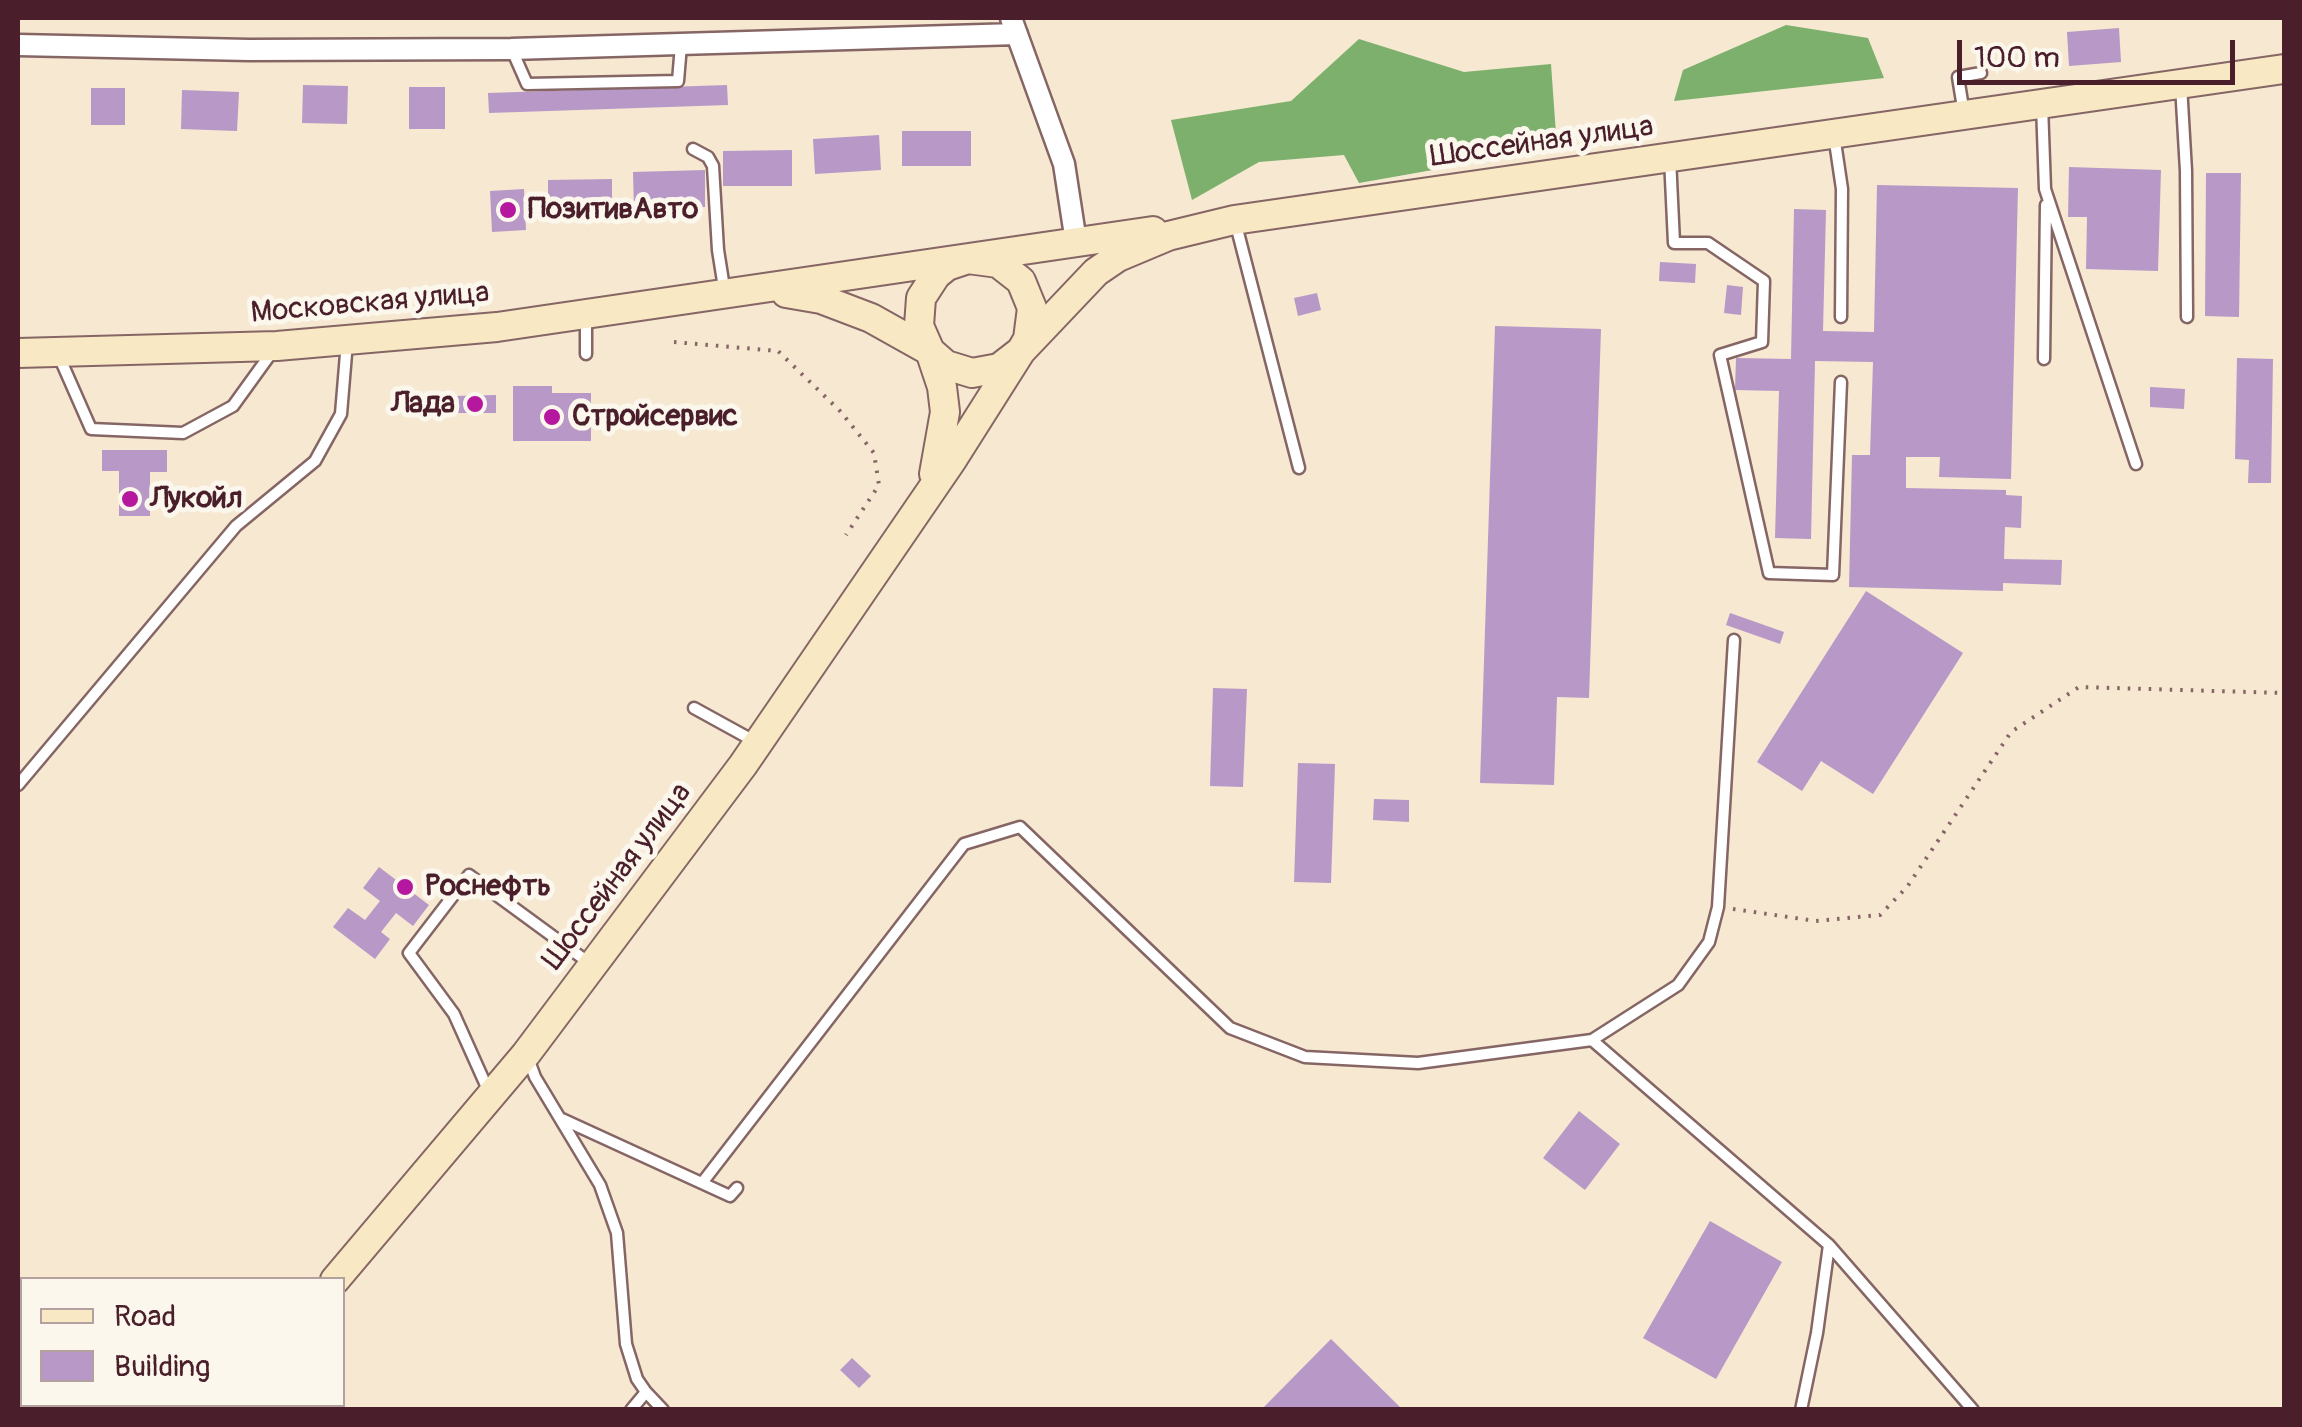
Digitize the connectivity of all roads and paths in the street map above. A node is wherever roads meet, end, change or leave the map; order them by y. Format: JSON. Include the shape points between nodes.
{"nodes":[{"id":1,"x":1014,"y":26,"type":"edge"},
{"id":2,"x":680,"y":45,"type":"junction"},
{"id":3,"x":18,"y":46,"type":"edge"},
{"id":4,"x":511,"y":49,"type":"junction"},
{"id":5,"x":2284,"y":69,"type":"edge"},
{"id":6,"x":1981,"y":73,"type":"dead end"},
{"id":7,"x":2181,"y":84,"type":"junction"},
{"id":8,"x":2042,"y":104,"type":"junction"},
{"id":9,"x":1964,"y":115,"type":"junction"},
{"id":10,"x":1834,"y":134,"type":"junction"},
{"id":11,"x":693,"y":149,"type":"dead end"},
{"id":12,"x":1670,"y":158,"type":"junction"},
{"id":13,"x":2046,"y":194,"type":"junction"},
{"id":14,"x":1234,"y":220,"type":"junction"},
{"id":15,"x":1076,"y":242,"type":"junction"},
{"id":16,"x":968,"y":259,"type":"junction"},
{"id":17,"x":726,"y":295,"type":"junction"},
{"id":18,"x":586,"y":315,"type":"junction"},
{"id":19,"x":2187,"y":316,"type":"dead end"},
{"id":20,"x":1841,"y":317,"type":"dead end"},
{"id":21,"x":347,"y":342,"type":"junction"},
{"id":22,"x":674,"y":342,"type":"dead end"},
{"id":23,"x":277,"y":346,"type":"junction"},
{"id":24,"x":930,"y":351,"type":"junction"},
{"id":25,"x":1020,"y":351,"type":"junction"},
{"id":26,"x":58,"y":353,"type":"junction"},
{"id":27,"x":18,"y":354,"type":"edge"},
{"id":28,"x":586,"y":354,"type":"dead end"},
{"id":29,"x":2044,"y":359,"type":"dead end"},
{"id":30,"x":1841,"y":382,"type":"dead end"},
{"id":31,"x":2136,"y":464,"type":"dead end"},
{"id":32,"x":1299,"y":468,"type":"dead end"},
{"id":33,"x":927,"y":494,"type":"junction"},
{"id":34,"x":846,"y":535,"type":"dead end"},
{"id":35,"x":1734,"y":640,"type":"dead end"},
{"id":36,"x":2284,"y":693,"type":"edge"},
{"id":37,"x":694,"y":708,"type":"dead end"},
{"id":38,"x":757,"y":743,"type":"junction"},
{"id":39,"x":18,"y":784,"type":"edge"},
{"id":40,"x":1718,"y":906,"type":"junction"},
{"id":41,"x":593,"y":966,"type":"junction"},
{"id":42,"x":1592,"y":1040,"type":"junction"},
{"id":43,"x":526,"y":1054,"type":"junction"},
{"id":44,"x":490,"y":1096,"type":"junction"},
{"id":45,"x":561,"y":1118,"type":"junction"},
{"id":46,"x":702,"y":1183,"type":"junction"},
{"id":47,"x":737,"y":1188,"type":"dead end"},
{"id":48,"x":1829,"y":1244,"type":"junction"},
{"id":49,"x":338,"y":1277,"type":"edge"},
{"id":50,"x":646,"y":1392,"type":"junction"},
{"id":51,"x":631,"y":1410,"type":"edge"},
{"id":52,"x":662,"y":1410,"type":"edge"},
{"id":53,"x":1801,"y":1410,"type":"edge"},
{"id":54,"x":1973,"y":1410,"type":"edge"}],
"edges":[{"from":1,"to":2,"type":"street"},
{"from":1,"to":15,"type":"street","via":[[1064,164]]},
{"from":2,"to":4,"type":"street"},
{"from":2,"to":4,"type":"lane","via":[[678,81],[659,82],[526,84]]},
{"from":3,"to":4,"type":"street"},
{"from":5,"to":7,"type":"main road","name":"Шоссейная улица"},
{"from":6,"to":9,"type":"lane","via":[[1958,76]]},
{"from":7,"to":8,"type":"main road","name":"Шоссейная улица"},
{"from":7,"to":19,"type":"lane"},
{"from":8,"to":9,"type":"main road","name":"Шоссейная улица"},
{"from":8,"to":13,"type":"lane"},
{"from":9,"to":10,"type":"main road","name":"Шоссейная улица"},
{"from":10,"to":12,"type":"main road","name":"Шоссейная улица"},
{"from":10,"to":20,"type":"lane","via":[[1842,189]]},
{"from":11,"to":17,"type":"lane","via":[[713,166]]},
{"from":12,"to":14,"type":"main road","name":"Шоссейная улица"},
{"from":12,"to":30,"type":"lane","via":[[1674,243],[1708,243],[1764,281],[1762,342],[1720,355],[1769,573],[1833,574]]},
{"from":13,"to":29,"type":"lane"},
{"from":13,"to":31,"type":"lane"},
{"from":14,"to":15,"type":"main road","name":"Московская улица"},
{"from":14,"to":25,"type":"main road","name":"Шоссейная улица","via":[[1118,257]]},
{"from":14,"to":32,"type":"lane"},
{"from":15,"to":16,"type":"main road","name":"Московская улица"},
{"from":16,"to":17,"type":"main road","name":"Московская улица"},
{"from":16,"to":24,"type":"main road","via":[[936,275],[921,298],[919,326]]},
{"from":16,"to":25,"type":"main road","via":[[1010,270],[1028,294],[1032,324]]},
{"from":17,"to":18,"type":"main road","name":"Московская улица"},
{"from":17,"to":24,"type":"main road","name":"Московская улица","via":[[778,292],[821,299]]},
{"from":18,"to":21,"type":"main road","name":"Московская улица"},
{"from":18,"to":28,"type":"lane"},
{"from":21,"to":23,"type":"main road","name":"Московская улица"},
{"from":21,"to":39,"type":"lane","via":[[341,414],[316,461],[236,526]]},
{"from":22,"to":34,"type":"path","via":[[778,351],[840,411],[874,453],[879,485]]},
{"from":23,"to":26,"type":"main road","name":"Московская улица"},
{"from":23,"to":26,"type":"lane","via":[[233,406],[183,433],[91,429]]},
{"from":24,"to":25,"type":"main road","name":"Московская улица","via":[[972,373],[999,368]]},
{"from":24,"to":33,"type":"main road","name":"Шоссейная улица","via":[[945,412]]},
{"from":25,"to":33,"type":"main road","name":"Шоссейная улица"},
{"from":26,"to":27,"type":"main road","name":"Московская улица"},
{"from":33,"to":38,"type":"main road","name":"Шоссейная улица"},
{"from":35,"to":40,"type":"lane"},
{"from":36,"to":40,"type":"path","via":[[2080,687],[2011,732],[1907,886],[1880,915],[1816,921]]},
{"from":37,"to":38,"type":"lane"},
{"from":38,"to":41,"type":"main road","name":"Шоссейная улица"},
{"from":40,"to":42,"type":"lane","via":[[1709,942],[1678,985]]},
{"from":41,"to":43,"type":"main road","name":"Шоссейная улица"},
{"from":41,"to":44,"type":"lane","via":[[469,875],[409,953],[454,1014]]},
{"from":42,"to":46,"type":"lane","via":[[1418,1063],[1305,1057],[1230,1028],[1020,827],[964,844]]},
{"from":42,"to":48,"type":"lane"},
{"from":43,"to":44,"type":"main road","name":"Шоссейная улица"},
{"from":43,"to":45,"type":"lane"},
{"from":44,"to":49,"type":"main road","name":"Шоссейная улица"},
{"from":45,"to":46,"type":"lane"},
{"from":45,"to":50,"type":"lane","via":[[600,1185],[617,1233],[626,1344]]},
{"from":46,"to":47,"type":"lane","via":[[730,1196]]},
{"from":48,"to":53,"type":"lane"},
{"from":48,"to":54,"type":"lane"},
{"from":50,"to":51,"type":"lane"},
{"from":50,"to":52,"type":"lane"}]}
